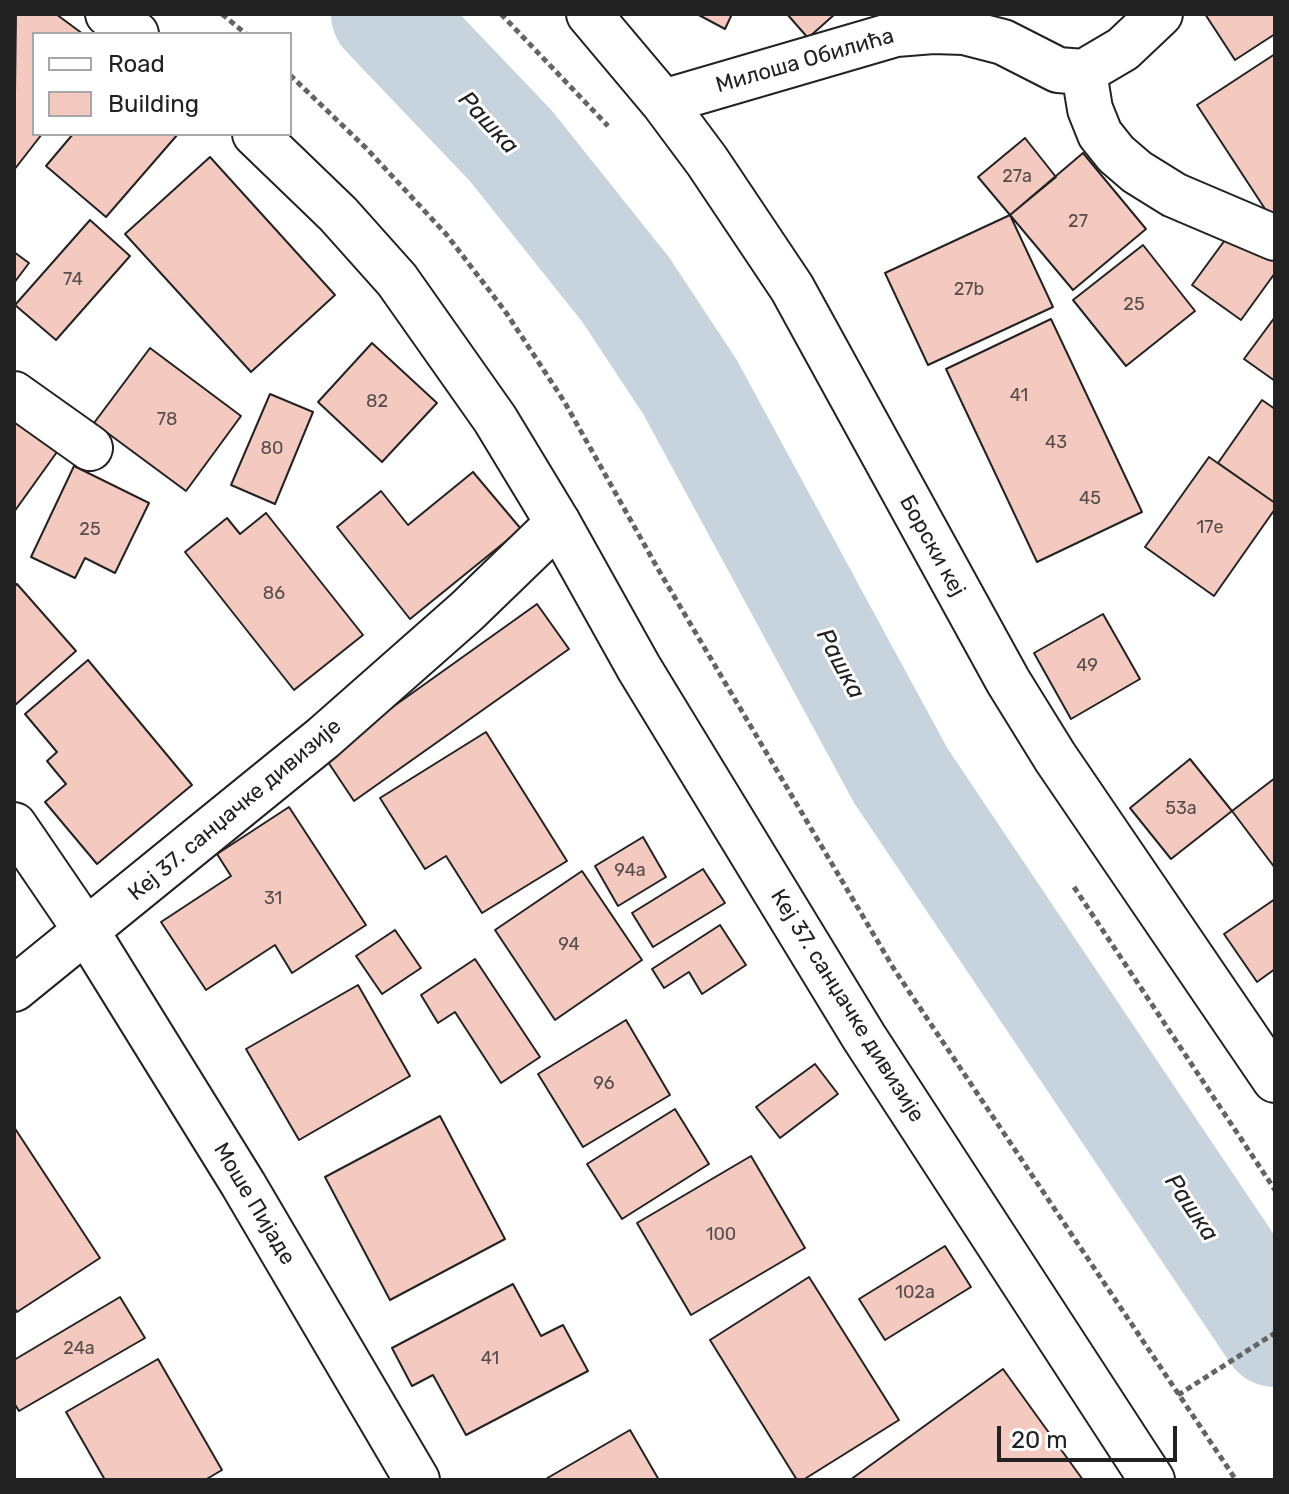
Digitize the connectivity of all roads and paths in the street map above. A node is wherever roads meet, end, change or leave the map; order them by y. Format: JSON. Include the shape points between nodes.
{"nodes":[{"id":1,"x":108,"y":14,"type":"edge"},
{"id":2,"x":222,"y":14,"type":"edge"},
{"id":3,"x":589,"y":14,"type":"edge"},
{"id":4,"x":1160,"y":14,"type":"edge"},
{"id":5,"x":133,"y":32,"type":"edge"},
{"id":6,"x":244,"y":32,"type":"edge"},
{"id":7,"x":1084,"y":72,"type":"junction"},
{"id":8,"x":292,"y":77,"type":"edge"},
{"id":9,"x":663,"y":102,"type":"junction"},
{"id":10,"x":257,"y":136,"type":"edge"},
{"id":11,"x":1275,"y":238,"type":"edge"},
{"id":12,"x":14,"y":394,"type":"edge"},
{"id":13,"x":90,"y":448,"type":"dead end"},
{"id":14,"x":558,"y":523,"type":"junction"},
{"id":15,"x":14,"y":825,"type":"edge"},
{"id":16,"x":87,"y":932,"type":"junction"},
{"id":17,"x":14,"y":989,"type":"edge"},
{"id":18,"x":1275,"y":1080,"type":"edge"},
{"id":19,"x":1275,"y":1333,"type":"edge"},
{"id":20,"x":1178,"y":1395,"type":"junction"},
{"id":21,"x":417,"y":1480,"type":"edge"},
{"id":22,"x":1152,"y":1480,"type":"edge"},
{"id":23,"x":1236,"y":1480,"type":"edge"}],
"edges":[{"from":1,"to":5,"type":"street"},
{"from":2,"to":6,"type":"path"},
{"from":3,"to":9,"type":"street","name":"Борски кеј"},
{"from":4,"to":7,"type":"street","via":[[1123,49]]},
{"from":7,"to":9,"type":"street","name":"Милоша Обилића","via":[[1058,70],[1003,42],[933,31],[868,41]]},
{"from":7,"to":11,"type":"street","via":[[1090,109],[1116,154],[1174,195]]},
{"from":8,"to":20,"type":"path","via":[[446,234],[505,311],[564,401],[894,969]]},
{"from":9,"to":18,"type":"street","name":"Борски кеј","via":[[792,288],[1055,757]]},
{"from":10,"to":14,"type":"street","name":"Кеј 37. санџачке дивизије","via":[[397,280],[495,419]]},
{"from":12,"to":13,"type":"street"},
{"from":14,"to":16,"type":"street","name":"Кеј 37. санџачке дивизије","via":[[323,738]]},
{"from":14,"to":22,"type":"street","name":"Кеј 37. санџачке дивизије","via":[[647,681],[864,1037]]},
{"from":15,"to":16,"type":"street","name":"Моше Пијаде"},
{"from":16,"to":17,"type":"street"},
{"from":16,"to":21,"type":"street","name":"Моше Пијаде"},
{"from":19,"to":20,"type":"path"},
{"from":20,"to":23,"type":"path"}]}
